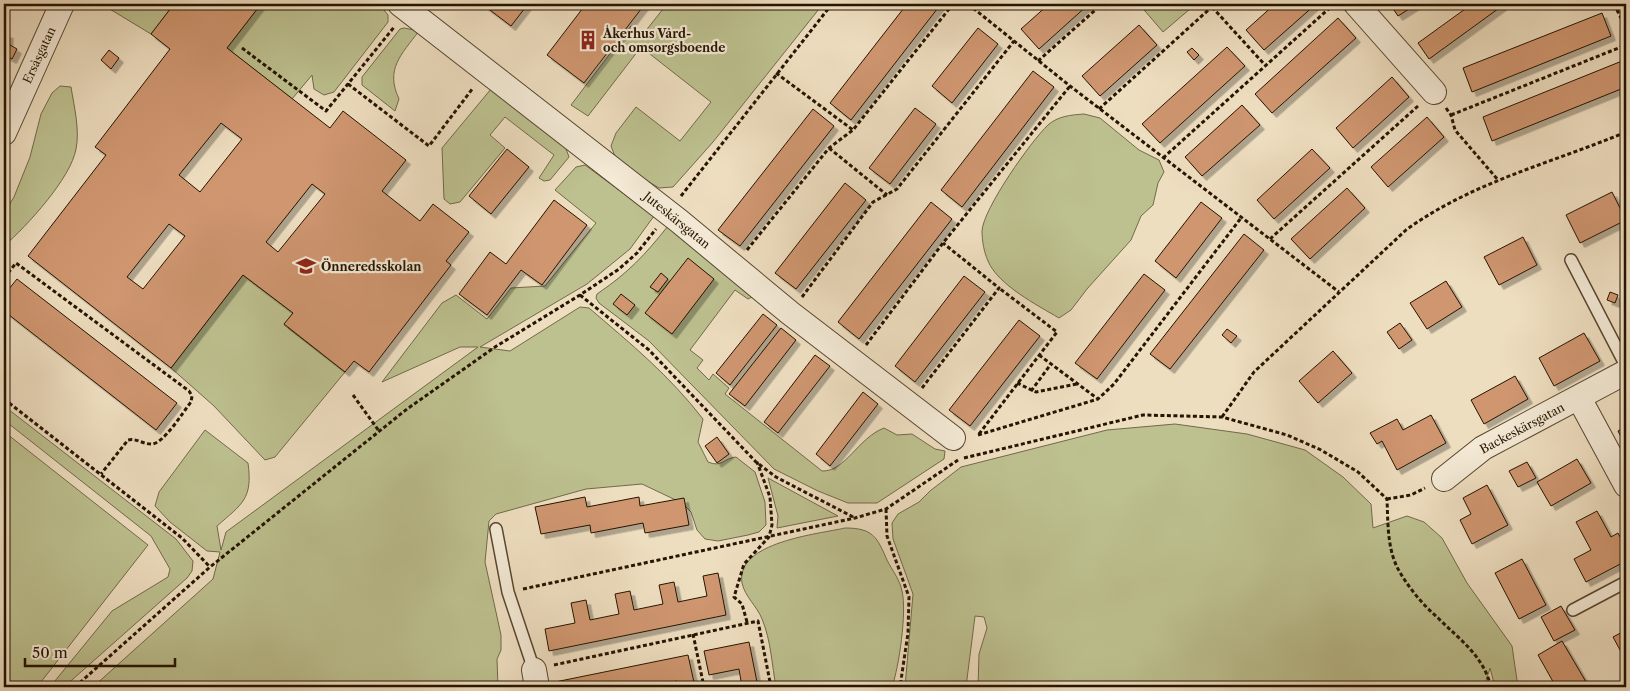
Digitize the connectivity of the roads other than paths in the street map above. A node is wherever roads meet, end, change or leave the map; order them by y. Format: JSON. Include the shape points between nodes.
{"nodes":[{"id":1,"x":62,"y":4,"type":"edge"},
{"id":2,"x":1356,"y":4,"type":"edge"},
{"id":3,"x":404,"y":7,"type":"edge"},
{"id":4,"x":1434,"y":92,"type":"road end"},
{"id":5,"x":4,"y":133,"type":"edge"},
{"id":6,"x":1571,"y":260,"type":"dead end"},
{"id":7,"x":1626,"y":366,"type":"edge"},
{"id":8,"x":1626,"y":372,"type":"edge"},
{"id":9,"x":1578,"y":398,"type":"junction"},
{"id":10,"x":953,"y":438,"type":"road end"},
{"id":11,"x":1444,"y":479,"type":"road end"},
{"id":12,"x":1626,"y":485,"type":"edge"},
{"id":13,"x":496,"y":530,"type":"dead end"},
{"id":14,"x":1626,"y":582,"type":"edge"},
{"id":15,"x":1573,"y":610,"type":"dead end"},
{"id":16,"x":536,"y":678,"type":"edge"}],
"edges":[{"from":1,"to":5,"type":"street","name":"Ersåsgatan"},
{"from":2,"to":4,"type":"street"},
{"from":3,"to":10,"type":"street","name":"Juteskärsgatan"},
{"from":6,"to":7,"type":"lane"},
{"from":8,"to":9,"type":"street","name":"Backeskärsgatan"},
{"from":9,"to":11,"type":"street","name":"Backeskärsgatan","via":[[1483,448]]},
{"from":9,"to":12,"type":"street","name":"Backeskärsgatan"},
{"from":13,"to":16,"type":"lane","via":[[508,592]]},
{"from":14,"to":15,"type":"lane"}]}
